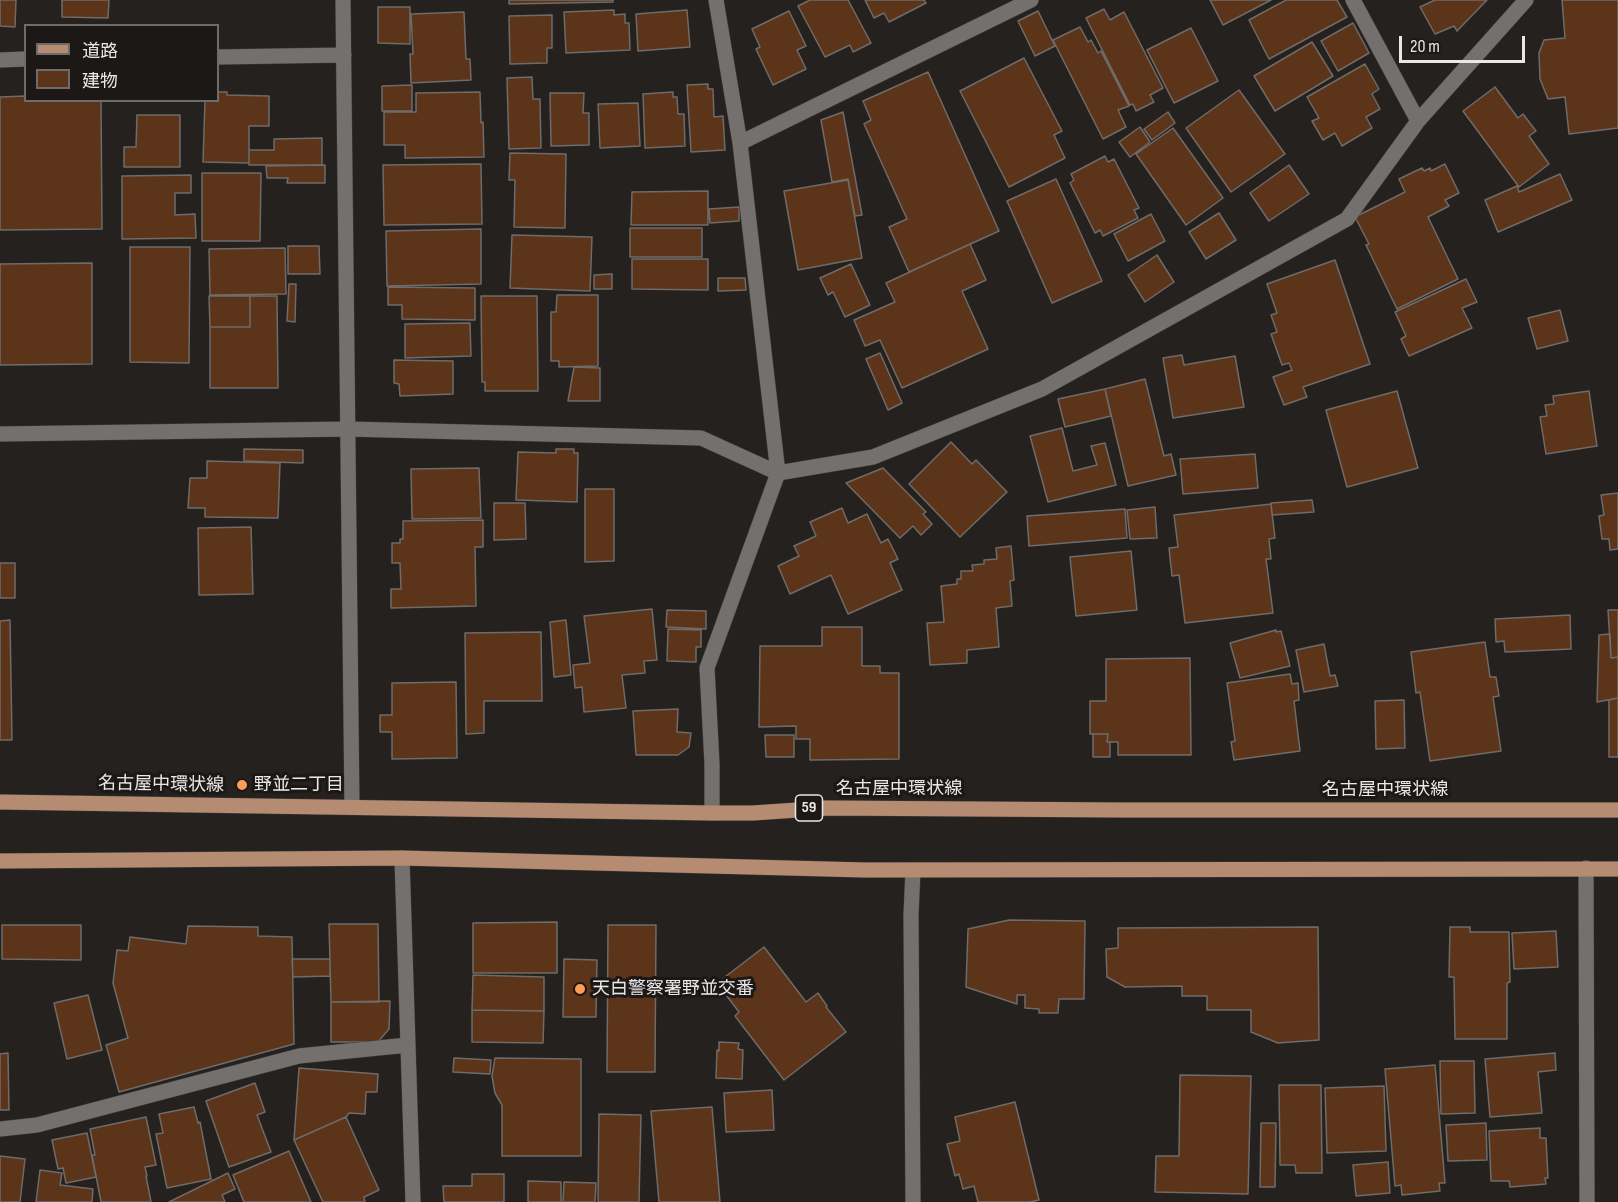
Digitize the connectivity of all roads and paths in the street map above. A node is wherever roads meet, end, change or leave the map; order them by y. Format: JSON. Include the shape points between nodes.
{"nodes":[{"id":1,"x":343,"y":0,"type":"edge"},
{"id":2,"x":716,"y":0,"type":"edge"},
{"id":3,"x":1031,"y":0,"type":"edge"},
{"id":4,"x":1353,"y":0,"type":"edge"},
{"id":5,"x":1526,"y":0,"type":"edge"},
{"id":6,"x":344,"y":55,"type":"junction"},
{"id":7,"x":219,"y":57,"type":"edge"},
{"id":8,"x":24,"y":59,"type":"edge"},
{"id":9,"x":0,"y":60,"type":"edge"},
{"id":10,"x":1418,"y":121,"type":"junction"},
{"id":11,"x":740,"y":143,"type":"junction"},
{"id":12,"x":348,"y":429,"type":"junction"},
{"id":13,"x":0,"y":434,"type":"edge"},
{"id":14,"x":778,"y":473,"type":"junction"},
{"id":15,"x":0,"y":802,"type":"edge"},
{"id":16,"x":352,"y":807,"type":"junction"},
{"id":17,"x":1618,"y":810,"type":"edge"},
{"id":18,"x":712,"y":813,"type":"junction"},
{"id":19,"x":402,"y":858,"type":"junction"},
{"id":20,"x":0,"y":861,"type":"edge"},
{"id":21,"x":1586,"y":868,"type":"junction"},
{"id":22,"x":1618,"y":869,"type":"edge"},
{"id":23,"x":913,"y":870,"type":"junction"},
{"id":24,"x":408,"y":1045,"type":"junction"},
{"id":25,"x":0,"y":1129,"type":"edge"},
{"id":26,"x":413,"y":1202,"type":"edge"},
{"id":27,"x":913,"y":1202,"type":"edge"},
{"id":28,"x":1587,"y":1202,"type":"edge"}],
"edges":[{"from":1,"to":6,"type":"street"},
{"from":2,"to":11,"type":"street"},
{"from":3,"to":11,"type":"street"},
{"from":4,"to":10,"type":"street"},
{"from":5,"to":10,"type":"street"},
{"from":6,"to":7,"type":"street"},
{"from":6,"to":12,"type":"street"},
{"from":8,"to":9,"type":"street"},
{"from":10,"to":14,"type":"street","via":[[1347,219],[1042,389],[873,457]]},
{"from":11,"to":14,"type":"street"},
{"from":12,"to":13,"type":"street"},
{"from":12,"to":14,"type":"street","via":[[701,438]]},
{"from":12,"to":16,"type":"street"},
{"from":14,"to":18,"type":"street","via":[[707,668]]},
{"from":15,"to":16,"type":"main road","name":"名古屋中環状線","number":"59"},
{"from":16,"to":18,"type":"main road","name":"名古屋中環状線","number":"59"},
{"from":17,"to":18,"type":"main road","name":"名古屋中環状線","number":"59","via":[[827,808]]},
{"from":19,"to":20,"type":"main road"},
{"from":19,"to":23,"type":"main road"},
{"from":19,"to":24,"type":"street"},
{"from":21,"to":22,"type":"main road"},
{"from":21,"to":23,"type":"main road"},
{"from":21,"to":28,"type":"street"},
{"from":23,"to":27,"type":"street"},
{"from":24,"to":25,"type":"street","via":[[299,1056],[37,1125]]},
{"from":24,"to":26,"type":"street"}]}
